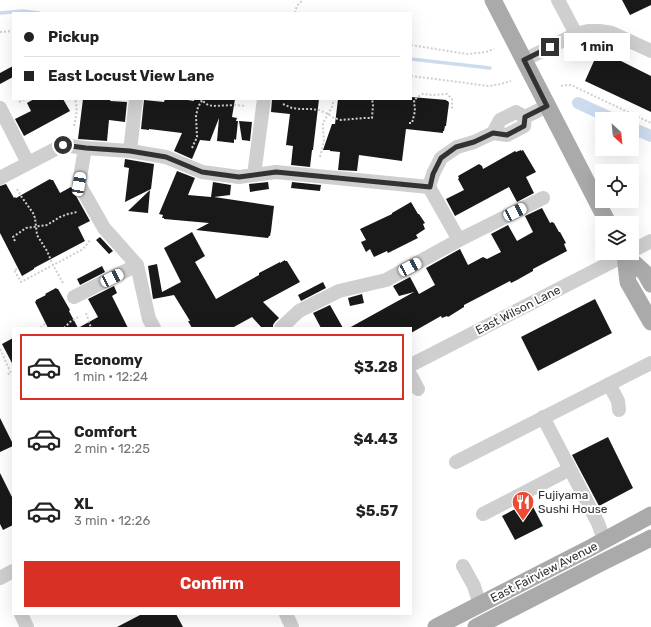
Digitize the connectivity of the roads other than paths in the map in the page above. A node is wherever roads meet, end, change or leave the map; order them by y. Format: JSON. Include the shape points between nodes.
{"nodes":[{"id":1,"x":493,"y":0,"type":"edge"},
{"id":2,"x":558,"y":0,"type":"edge"},
{"id":3,"x":576,"y":34,"type":"junction"},
{"id":4,"x":651,"y":51,"type":"edge"},
{"id":5,"x":524,"y":60,"type":"junction"},
{"id":6,"x":136,"y":100,"type":"edge"},
{"id":7,"x":264,"y":100,"type":"edge"},
{"id":8,"x":547,"y":106,"type":"junction"},
{"id":9,"x":0,"y":108,"type":"edge"},
{"id":10,"x":86,"y":148,"type":"junction"},
{"id":11,"x":130,"y":151,"type":"junction"},
{"id":12,"x":28,"y":163,"type":"junction"},
{"id":13,"x":254,"y":175,"type":"junction"},
{"id":14,"x":0,"y":178,"type":"edge"},
{"id":15,"x":430,"y":187,"type":"junction"},
{"id":16,"x":543,"y":198,"type":"dead end"},
{"id":17,"x":604,"y":216,"type":"edge"},
{"id":18,"x":459,"y":240,"type":"junction"},
{"id":19,"x":651,"y":241,"type":"edge"},
{"id":20,"x":639,"y":247,"type":"edge"},
{"id":21,"x":614,"y":260,"type":"edge"},
{"id":22,"x":627,"y":260,"type":"edge"},
{"id":23,"x":633,"y":260,"type":"edge"},
{"id":24,"x":137,"y":265,"type":"junction"},
{"id":25,"x":651,"y":284,"type":"edge"},
{"id":26,"x":74,"y":297,"type":"dead end"},
{"id":27,"x":651,"y":322,"type":"edge"},
{"id":28,"x":154,"y":327,"type":"edge"},
{"id":29,"x":283,"y":327,"type":"edge"},
{"id":30,"x":651,"y":363,"type":"edge"},
{"id":31,"x":412,"y":364,"type":"edge"},
{"id":32,"x":412,"y":378,"type":"edge"},
{"id":33,"x":609,"y":384,"type":"junction"},
{"id":34,"x":418,"y":389,"type":"dead end"},
{"id":35,"x":619,"y":410,"type":"dead end"},
{"id":36,"x":543,"y":417,"type":"junction"},
{"id":37,"x":456,"y":462,"type":"dead end"},
{"id":38,"x":570,"y":469,"type":"junction"},
{"id":39,"x":482,"y":514,"type":"dead end"},
{"id":40,"x":651,"y":515,"type":"edge"},
{"id":41,"x":651,"y":538,"type":"edge"},
{"id":42,"x":604,"y":540,"type":"junction"},
{"id":43,"x":463,"y":566,"type":"dead end"},
{"id":44,"x":12,"y":572,"type":"edge"},
{"id":45,"x":0,"y":578,"type":"edge"},
{"id":46,"x":480,"y":605,"type":"junction"},
{"id":47,"x":21,"y":615,"type":"edge"},
{"id":48,"x":286,"y":615,"type":"edge"},
{"id":49,"x":487,"y":625,"type":"edge"},
{"id":50,"x":27,"y":627,"type":"edge"},
{"id":51,"x":292,"y":627,"type":"edge"},
{"id":52,"x":436,"y":627,"type":"edge"},
{"id":53,"x":460,"y":627,"type":"edge"}],
"edges":[{"from":1,"to":5,"type":"main road"},
{"from":2,"to":3,"type":"street"},
{"from":3,"to":4,"type":"street","via":[[588,30],[612,33]]},
{"from":3,"to":5,"type":"street"},
{"from":5,"to":8,"type":"main road"},
{"from":6,"to":11,"type":"street"},
{"from":7,"to":13,"type":"street"},
{"from":8,"to":15,"type":"street","via":[[525,117],[524,126],[507,135],[493,133],[456,147],[441,158]]},
{"from":8,"to":17,"type":"main road"},
{"from":9,"to":12,"type":"street"},
{"from":10,"to":11,"type":"street"},
{"from":10,"to":12,"type":"street","via":[[63,145]]},
{"from":10,"to":24,"type":"street","via":[[79,184],[104,228]]},
{"from":11,"to":13,"type":"street","via":[[166,157],[202,172],[239,177]]},
{"from":12,"to":14,"type":"street"},
{"from":13,"to":15,"type":"street","via":[[276,172]]},
{"from":15,"to":18,"type":"street"},
{"from":16,"to":18,"type":"street"},
{"from":18,"to":29,"type":"street","via":[[386,280],[339,291],[300,311]]},
{"from":19,"to":20,"type":"street","name":"East Wilson Lane"},
{"from":21,"to":31,"type":"street","name":"East Wilson Lane"},
{"from":22,"to":27,"type":"main road","via":[[628,282]]},
{"from":23,"to":25,"type":"main road"},
{"from":24,"to":26,"type":"street"},
{"from":24,"to":28,"type":"street","via":[[149,318]]},
{"from":30,"to":33,"type":"street"},
{"from":32,"to":34,"type":"street"},
{"from":33,"to":35,"type":"street"},
{"from":33,"to":36,"type":"street"},
{"from":36,"to":37,"type":"street"},
{"from":36,"to":38,"type":"street"},
{"from":38,"to":39,"type":"street"},
{"from":38,"to":42,"type":"street"},
{"from":40,"to":42,"type":"main road","name":"East Fairview Avenue"},
{"from":41,"to":49,"type":"main road","name":"East Fairview Avenue"},
{"from":42,"to":46,"type":"main road","name":"East Fairview Avenue"},
{"from":43,"to":46,"type":"street","via":[[474,586]]},
{"from":44,"to":45,"type":"street"},
{"from":46,"to":52,"type":"main road","name":"East Fairview Avenue"},
{"from":46,"to":53,"type":"main road","via":[[479,617]]},
{"from":47,"to":50,"type":"street"},
{"from":48,"to":51,"type":"street"}]}
